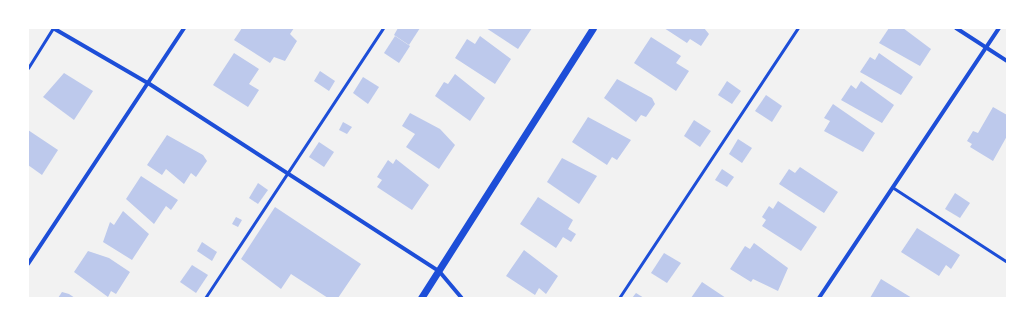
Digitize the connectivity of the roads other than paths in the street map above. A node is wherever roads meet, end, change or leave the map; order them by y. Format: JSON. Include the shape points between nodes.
{"nodes":[{"id":1,"x":53,"y":28,"type":"edge"},
{"id":2,"x":184,"y":28,"type":"edge"},
{"id":3,"x":383,"y":28,"type":"edge"},
{"id":4,"x":593,"y":28,"type":"edge"},
{"id":5,"x":798,"y":28,"type":"edge"},
{"id":6,"x":956,"y":28,"type":"edge"},
{"id":7,"x":999,"y":28,"type":"edge"},
{"id":8,"x":986,"y":48,"type":"junction"},
{"id":9,"x":1007,"y":61,"type":"edge"},
{"id":10,"x":28,"y":68,"type":"edge"},
{"id":11,"x":148,"y":83,"type":"junction"},
{"id":12,"x":287,"y":175,"type":"junction"},
{"id":13,"x":892,"y":187,"type":"junction"},
{"id":14,"x":1007,"y":262,"type":"edge"},
{"id":15,"x":28,"y":264,"type":"edge"},
{"id":16,"x":439,"y":272,"type":"junction"},
{"id":17,"x":205,"y":298,"type":"edge"},
{"id":18,"x":421,"y":298,"type":"edge"},
{"id":19,"x":462,"y":298,"type":"edge"},
{"id":20,"x":619,"y":298,"type":"edge"},
{"id":21,"x":819,"y":298,"type":"edge"}],
"edges":[{"from":1,"to":10,"type":"lane"},
{"from":1,"to":11,"type":"street"},
{"from":2,"to":11,"type":"street"},
{"from":3,"to":12,"type":"lane"},
{"from":4,"to":16,"type":"street"},
{"from":5,"to":20,"type":"lane"},
{"from":6,"to":8,"type":"street"},
{"from":7,"to":8,"type":"street"},
{"from":8,"to":9,"type":"street"},
{"from":8,"to":13,"type":"street"},
{"from":11,"to":12,"type":"street"},
{"from":11,"to":15,"type":"street"},
{"from":12,"to":16,"type":"street"},
{"from":12,"to":17,"type":"lane"},
{"from":13,"to":14,"type":"lane"},
{"from":13,"to":21,"type":"street"},
{"from":16,"to":18,"type":"street"},
{"from":16,"to":19,"type":"street"}]}
